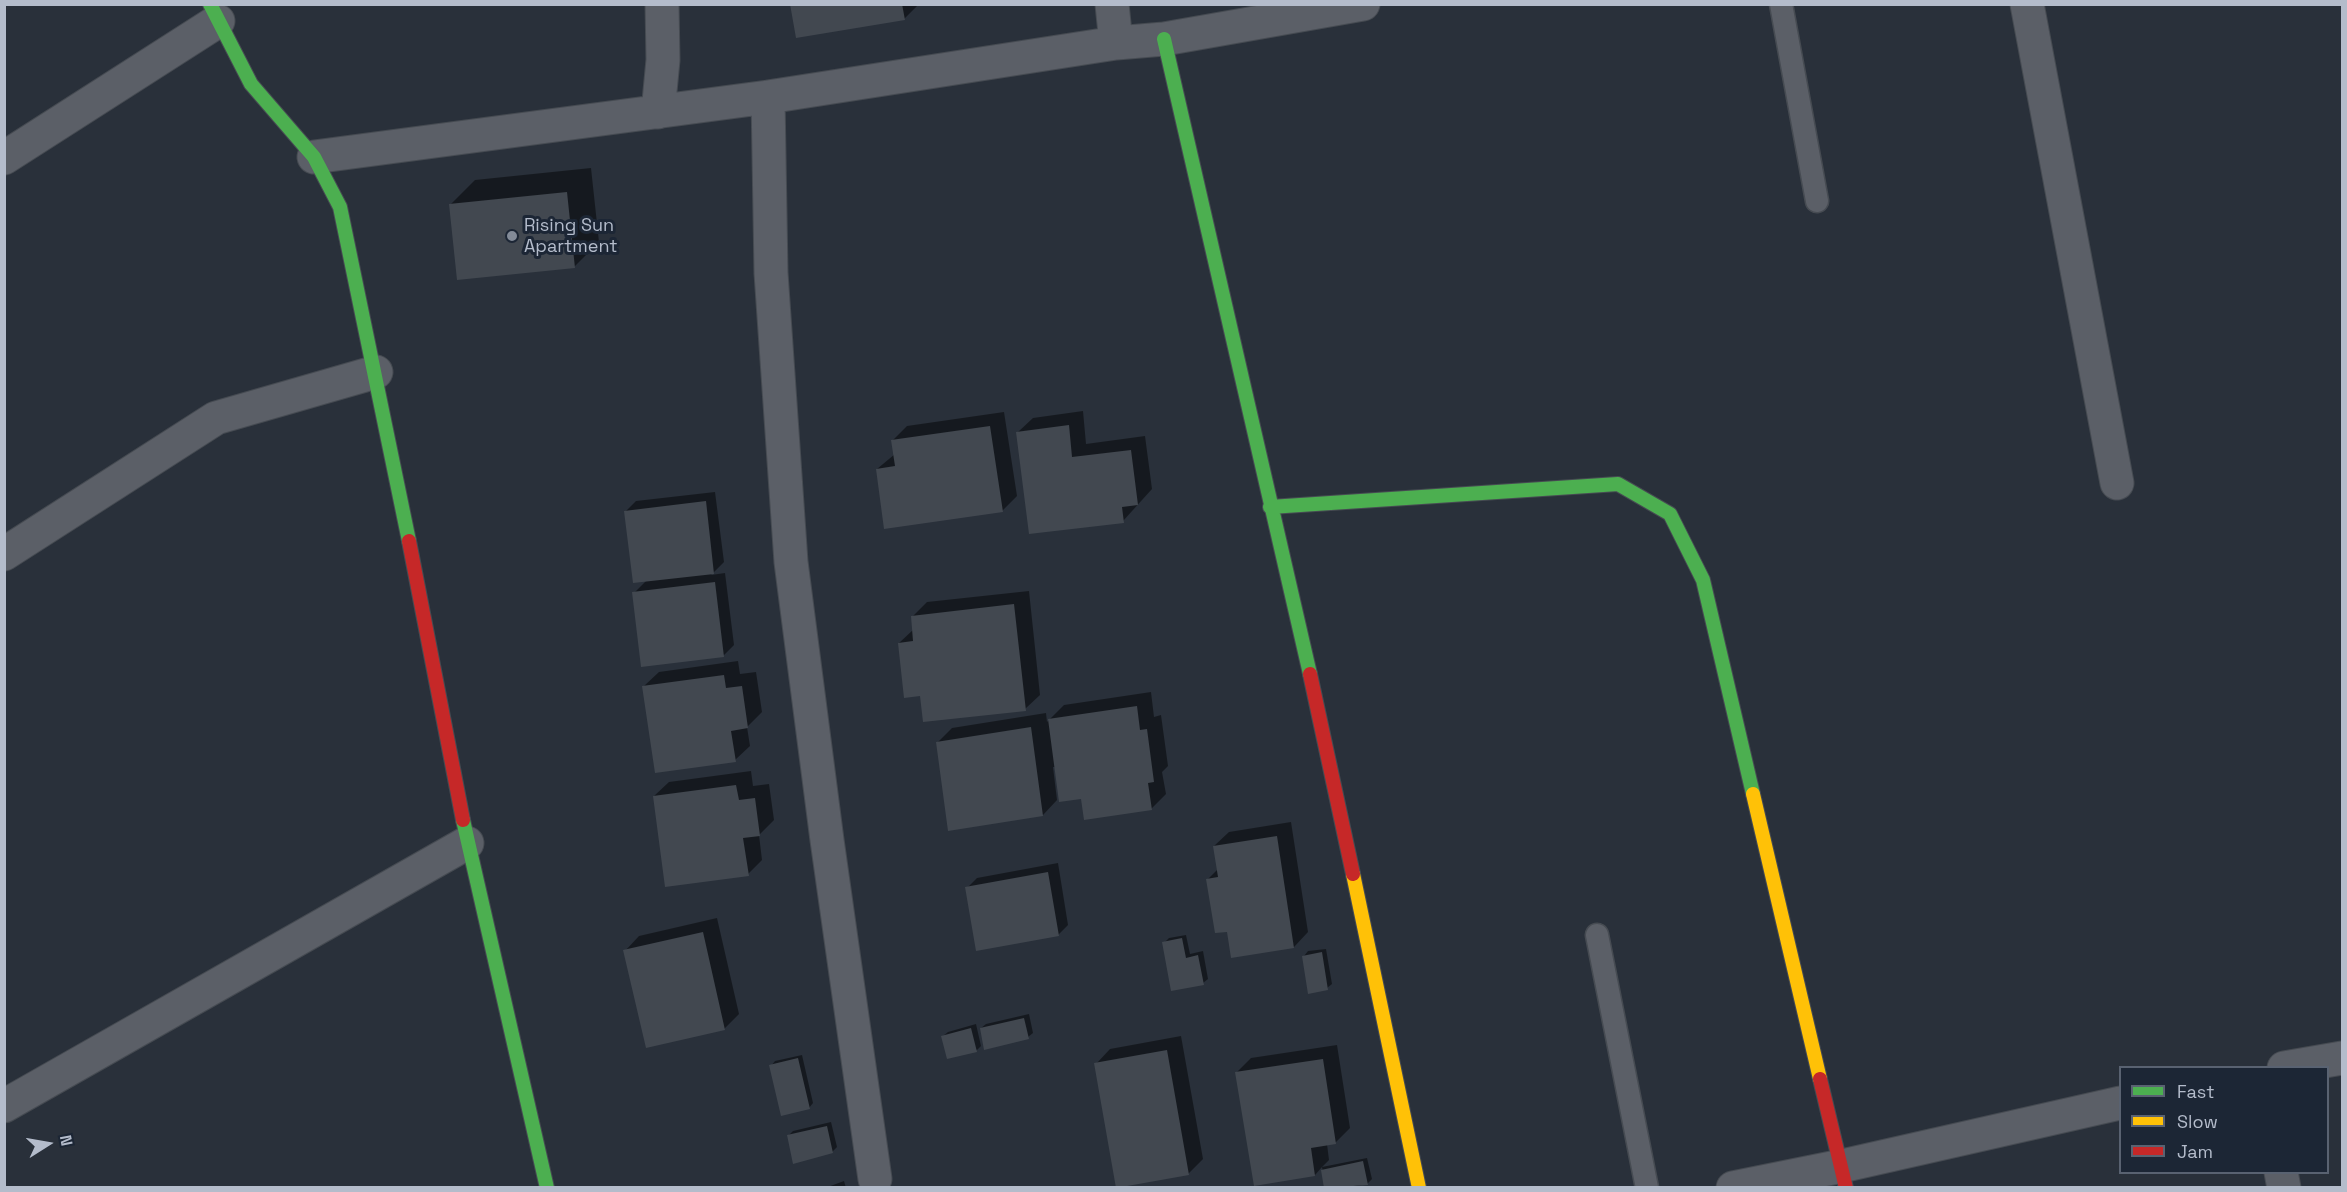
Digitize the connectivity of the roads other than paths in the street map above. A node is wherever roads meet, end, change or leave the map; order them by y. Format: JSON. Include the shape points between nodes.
{"nodes":[{"id":1,"x":662,"y":4,"type":"edge"},
{"id":2,"x":1112,"y":4,"type":"edge"},
{"id":3,"x":1363,"y":4,"type":"edge"},
{"id":4,"x":1781,"y":4,"type":"edge"},
{"id":5,"x":2027,"y":4,"type":"edge"},
{"id":6,"x":214,"y":13,"type":"edge"},
{"id":7,"x":1164,"y":39,"type":"junction"},
{"id":8,"x":1116,"y":43,"type":"junction"},
{"id":9,"x":768,"y":97,"type":"junction"},
{"id":10,"x":658,"y":112,"type":"junction"},
{"id":11,"x":314,"y":157,"type":"junction"},
{"id":12,"x":4,"y":158,"type":"edge"},
{"id":13,"x":1817,"y":201,"type":"dead end"},
{"id":14,"x":376,"y":372,"type":"junction"},
{"id":15,"x":2117,"y":483,"type":"dead end"},
{"id":16,"x":1270,"y":507,"type":"junction"},
{"id":17,"x":4,"y":554,"type":"edge"},
{"id":18,"x":467,"y":843,"type":"junction"},
{"id":19,"x":1597,"y":935,"type":"dead end"},
{"id":20,"x":2343,"y":1058,"type":"edge"},
{"id":21,"x":2296,"y":1066,"type":"edge"},
{"id":22,"x":2119,"y":1104,"type":"edge"},
{"id":23,"x":4,"y":1106,"type":"edge"},
{"id":24,"x":1844,"y":1177,"type":"edge"},
{"id":25,"x":874,"y":1179,"type":"dead end"},
{"id":26,"x":547,"y":1188,"type":"edge"},
{"id":27,"x":1419,"y":1188,"type":"edge"},
{"id":28,"x":1647,"y":1188,"type":"edge"},
{"id":29,"x":1733,"y":1188,"type":"edge"}],
"edges":[{"from":1,"to":10,"type":"street","via":[[663,60]]},
{"from":2,"to":8,"type":"street"},
{"from":3,"to":7,"type":"street"},
{"from":4,"to":13,"type":"lane"},
{"from":5,"to":15,"type":"street"},
{"from":6,"to":11,"type":"street","via":[[251,84]]},
{"from":6,"to":12,"type":"street"},
{"from":7,"to":8,"type":"street"},
{"from":7,"to":16,"type":"street"},
{"from":8,"to":9,"type":"street"},
{"from":9,"to":10,"type":"street"},
{"from":9,"to":25,"type":"street","via":[[771,273],[791,562]]},
{"from":10,"to":11,"type":"street"},
{"from":11,"to":14,"type":"street","via":[[340,207]]},
{"from":14,"to":17,"type":"street","via":[[216,418]]},
{"from":14,"to":18,"type":"street"},
{"from":16,"to":24,"type":"street","via":[[1618,484],[1670,514],[1703,580]]},
{"from":16,"to":27,"type":"street","via":[[1304,643]]},
{"from":18,"to":23,"type":"street"},
{"from":18,"to":26,"type":"street"},
{"from":19,"to":28,"type":"lane"},
{"from":20,"to":21,"type":"street"},
{"from":22,"to":24,"type":"street"},
{"from":24,"to":29,"type":"street"}]}
